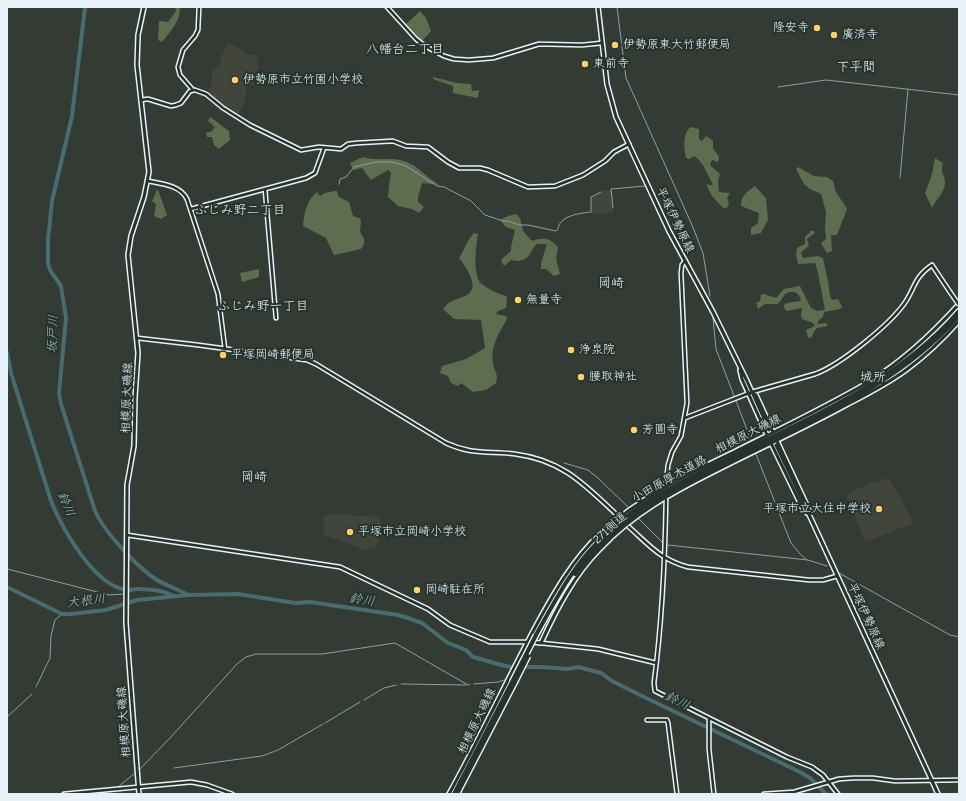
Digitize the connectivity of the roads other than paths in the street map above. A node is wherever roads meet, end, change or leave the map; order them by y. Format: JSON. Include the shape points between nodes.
{"nodes":[{"id":1,"x":144,"y":7,"type":"edge"},
{"id":2,"x":198,"y":7,"type":"edge"},
{"id":3,"x":387,"y":7,"type":"edge"},
{"id":4,"x":598,"y":7,"type":"edge"},
{"id":5,"x":602,"y":43,"type":"junction"},
{"id":6,"x":193,"y":90,"type":"junction"},
{"id":7,"x":141,"y":100,"type":"junction"},
{"id":8,"x":628,"y":144,"type":"junction"},
{"id":9,"x":324,"y":148,"type":"junction"},
{"id":10,"x":148,"y":181,"type":"junction"},
{"id":11,"x":266,"y":189,"type":"junction"},
{"id":12,"x":191,"y":209,"type":"junction"},
{"id":13,"x":685,"y":261,"type":"junction"},
{"id":14,"x":959,"y":305,"type":"edge"},
{"id":15,"x":959,"y":311,"type":"edge"},
{"id":16,"x":959,"y":316,"type":"edge"},
{"id":17,"x":276,"y":318,"type":"dead end"},
{"id":18,"x":959,"y":321,"type":"edge"},
{"id":19,"x":137,"y":338,"type":"junction"},
{"id":20,"x":225,"y":348,"type":"junction"},
{"id":21,"x":750,"y":393,"type":"junction"},
{"id":22,"x":685,"y":418,"type":"junction"},
{"id":23,"x":771,"y":431,"type":"junction"},
{"id":24,"x":768,"y":435,"type":"junction"},
{"id":25,"x":777,"y":441,"type":"junction"},
{"id":26,"x":771,"y":443,"type":"junction"},
{"id":27,"x":776,"y":445,"type":"dead end"},
{"id":28,"x":666,"y":484,"type":"dead end"},
{"id":29,"x":666,"y":500,"type":"dead end"},
{"id":30,"x":616,"y":514,"type":"dead end"},
{"id":31,"x":813,"y":523,"type":"junction"},
{"id":32,"x":629,"y":527,"type":"dead end"},
{"id":33,"x":127,"y":535,"type":"junction"},
{"id":34,"x":665,"y":558,"type":"junction"},
{"id":35,"x":837,"y":576,"type":"junction"},
{"id":36,"x":537,"y":635,"type":"junction"},
{"id":37,"x":527,"y":642,"type":"junction"},
{"id":38,"x":541,"y":643,"type":"junction"},
{"id":39,"x":656,"y":663,"type":"junction"},
{"id":40,"x":709,"y":719,"type":"junction"},
{"id":41,"x":648,"y":720,"type":"dead end"},
{"id":42,"x":931,"y":780,"type":"junction"},
{"id":43,"x":959,"y":780,"type":"edge"},
{"id":44,"x":827,"y":783,"type":"junction"},
{"id":45,"x":138,"y":787,"type":"junction"},
{"id":46,"x":64,"y":794,"type":"edge"},
{"id":47,"x":139,"y":794,"type":"edge"},
{"id":48,"x":232,"y":794,"type":"edge"},
{"id":49,"x":450,"y":794,"type":"edge"},
{"id":50,"x":457,"y":794,"type":"edge"},
{"id":51,"x":677,"y":794,"type":"edge"},
{"id":52,"x":714,"y":794,"type":"edge"},
{"id":53,"x":764,"y":794,"type":"edge"},
{"id":54,"x":838,"y":794,"type":"edge"},
{"id":55,"x":938,"y":794,"type":"edge"}],
"edges":[{"from":1,"to":7,"type":"main road","name":"相模原大磯線","via":[[137,51]]},
{"from":2,"to":6,"type":"street","via":[[198,30],[183,50],[178,67],[180,75]]},
{"from":3,"to":5,"type":"street","via":[[416,39],[431,50],[454,59],[493,58],[538,44]]},
{"from":4,"to":5,"type":"main road","name":"平塚伊勢原線"},
{"from":5,"to":8,"type":"main road","name":"平塚伊勢原線","via":[[611,101]]},
{"from":6,"to":7,"type":"street","via":[[176,105]]},
{"from":6,"to":9,"type":"street","via":[[206,94],[241,120],[301,150]]},
{"from":7,"to":10,"type":"main road","name":"相模原大磯線","via":[[149,165]]},
{"from":8,"to":9,"type":"street","via":[[583,175],[555,186],[536,187],[521,185],[480,168],[459,168],[428,147],[406,146],[393,141],[357,142],[341,149]]},
{"from":8,"to":13,"type":"main road","name":"平塚伊勢原線"},
{"from":9,"to":11,"type":"street","via":[[314,174]]},
{"from":10,"to":12,"type":"street","via":[[177,188],[187,199]]},
{"from":10,"to":19,"type":"main road","name":"相模原大磯線","via":[[128,250]]},
{"from":11,"to":12,"type":"street"},
{"from":11,"to":17,"type":"street"},
{"from":12,"to":20,"type":"street","via":[[218,294]]},
{"from":13,"to":21,"type":"main road","name":"平塚伊勢原線","via":[[713,312]]},
{"from":13,"to":22,"type":"street","via":[[681,273],[687,389]]},
{"from":14,"to":21,"type":"street","bridge":true,"via":[[932,265],[917,278],[906,302],[896,314],[837,363],[815,374]]},
{"from":14,"to":23,"type":"main road","name":"相模原大磯線","via":[[930,335],[885,371],[837,399]]},
{"from":15,"to":36,"type":"highway","name":"小田原厚木道路","via":[[922,348],[874,383],[669,489],[631,512],[602,538],[581,562],[561,590]]},
{"from":16,"to":36,"type":"highway","name":"小田原厚木道路","via":[[919,355],[875,386],[664,495],[633,514],[583,563]]},
{"from":18,"to":25,"type":"main road","name":"相模原大磯線","via":[[923,356],[894,378]]},
{"from":19,"to":20,"type":"street"},
{"from":19,"to":33,"type":"main road","name":"相模原大磯線","via":[[134,446],[127,485]]},
{"from":20,"to":30,"type":"street","via":[[296,358],[316,364],[458,448],[524,456],[562,469],[582,482]]},
{"from":21,"to":22,"type":"street"},
{"from":21,"to":23,"type":"main road","via":[[756,395]]},
{"from":21,"to":24,"type":"main road"},
{"from":22,"to":28,"type":"street","via":[[681,436],[668,465]]},
{"from":23,"to":24,"type":"main road","name":"相模原大磯線"},
{"from":24,"to":37,"type":"main road","name":"相模原大磯線","via":[[669,485],[641,502],[599,535],[583,552],[558,587]]},
{"from":25,"to":26,"type":"main road","name":"相模原大磯線"},
{"from":25,"to":31,"type":"main road"},
{"from":26,"to":31,"type":"main road","via":[[802,507]]},
{"from":26,"to":38,"type":"main road","name":"271側道","via":[[697,480],[648,508],[623,526],[599,549],[580,574],[554,614]]},
{"from":27,"to":31,"type":"main road","name":"平塚伊勢原線"},
{"from":29,"to":34,"type":"street"},
{"from":31,"to":35,"type":"main road","name":"平塚伊勢原線"},
{"from":32,"to":34,"type":"street"},
{"from":33,"to":37,"type":"street","via":[[340,567],[428,609],[450,625],[490,642]]},
{"from":33,"to":45,"type":"main road","name":"相模原大磯線","via":[[126,633]]},
{"from":34,"to":35,"type":"street","via":[[696,569],[816,580]]},
{"from":34,"to":39,"type":"street"},
{"from":35,"to":42,"type":"main road","name":"平塚伊勢原線"},
{"from":36,"to":50,"type":"highway","name":"小田原厚木道路","bridge":true},
{"from":37,"to":38,"type":"main road"},
{"from":37,"to":49,"type":"main road","name":"相模原大磯線"},
{"from":38,"to":39,"type":"street","via":[[598,649]]},
{"from":39,"to":40,"type":"street","via":[[655,691]]},
{"from":40,"to":44,"type":"street","via":[[812,767],[823,775]]},
{"from":40,"to":52,"type":"street"},
{"from":41,"to":51,"type":"street","via":[[667,720]]},
{"from":42,"to":43,"type":"street"},
{"from":42,"to":44,"type":"street","via":[[896,781],[864,777]]},
{"from":42,"to":55,"type":"main road","name":"平塚伊勢原線"},
{"from":44,"to":53,"type":"street","via":[[807,790]]},
{"from":44,"to":54,"type":"street"},
{"from":45,"to":46,"type":"street"},
{"from":45,"to":47,"type":"main road","name":"相模原大磯線"},
{"from":45,"to":48,"type":"street","via":[[191,782]]}]}
